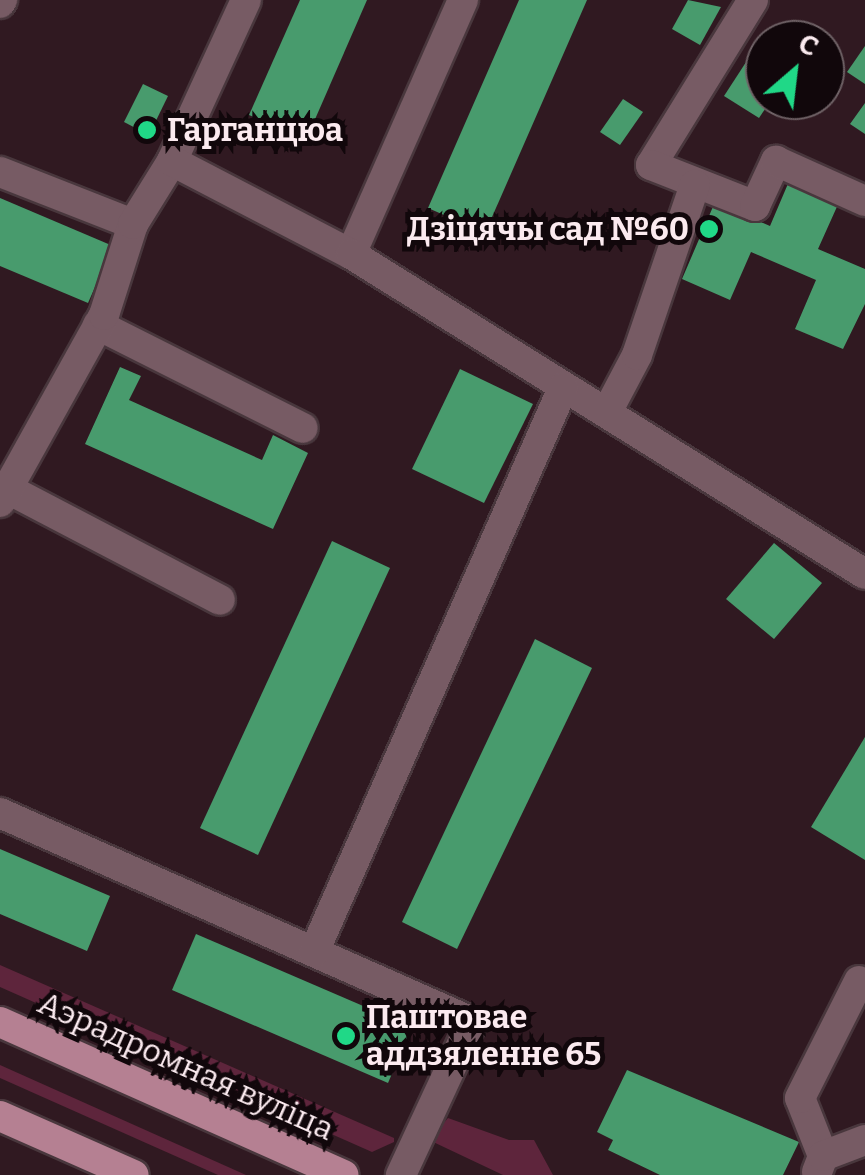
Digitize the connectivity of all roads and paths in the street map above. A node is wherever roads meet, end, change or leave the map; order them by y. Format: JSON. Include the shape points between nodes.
{"nodes":[{"id":1,"x":246,"y":0,"type":"edge"},
{"id":2,"x":463,"y":0,"type":"edge"},
{"id":3,"x":753,"y":0,"type":"edge"},
{"id":4,"x":172,"y":161,"type":"junction"},
{"id":5,"x":0,"y":172,"type":"edge"},
{"id":6,"x":695,"y":185,"type":"junction"},
{"id":7,"x":865,"y":201,"type":"edge"},
{"id":8,"x":133,"y":224,"type":"junction"},
{"id":9,"x":351,"y":254,"type":"junction"},
{"id":10,"x":98,"y":325,"type":"junction"},
{"id":11,"x":564,"y":388,"type":"junction"},
{"id":12,"x":607,"y":412,"type":"junction"},
{"id":13,"x":303,"y":428,"type":"dead end"},
{"id":14,"x":12,"y":452,"type":"edge"},
{"id":15,"x":4,"y":496,"type":"edge"},
{"id":16,"x":865,"y":574,"type":"edge"},
{"id":17,"x":220,"y":600,"type":"dead end"},
{"id":18,"x":0,"y":813,"type":"edge"},
{"id":19,"x":314,"y":952,"type":"junction"},
{"id":20,"x":859,"y":980,"type":"dead end"},
{"id":21,"x":0,"y":1022,"type":"edge"},
{"id":22,"x":0,"y":1116,"type":"edge"},
{"id":23,"x":865,"y":1140,"type":"edge"},
{"id":24,"x":819,"y":1165,"type":"edge"},
{"id":25,"x":134,"y":1175,"type":"edge"},
{"id":26,"x":344,"y":1175,"type":"edge"},
{"id":27,"x":402,"y":1175,"type":"edge"}],
"edges":[{"from":1,"to":4,"type":"lane"},
{"from":2,"to":9,"type":"lane"},
{"from":3,"to":6,"type":"lane","via":[[651,165]]},
{"from":4,"to":8,"type":"lane"},
{"from":4,"to":9,"type":"lane"},
{"from":5,"to":8,"type":"lane"},
{"from":6,"to":7,"type":"lane","via":[[755,206],[776,161]]},
{"from":6,"to":12,"type":"lane","via":[[637,355]]},
{"from":8,"to":10,"type":"lane"},
{"from":9,"to":11,"type":"lane"},
{"from":10,"to":13,"type":"lane"},
{"from":10,"to":14,"type":"lane"},
{"from":11,"to":12,"type":"lane"},
{"from":11,"to":19,"type":"lane"},
{"from":12,"to":16,"type":"lane"},
{"from":14,"to":15,"type":"lane"},
{"from":15,"to":17,"type":"lane"},
{"from":18,"to":19,"type":"lane"},
{"from":19,"to":27,"type":"lane","via":[[472,1022]]},
{"from":20,"to":24,"type":"lane","via":[[800,1098]]},
{"from":21,"to":26,"type":"main road","name":"Аэрадромная вуліца"},
{"from":22,"to":25,"type":"main road"},
{"from":23,"to":24,"type":"lane"}]}
